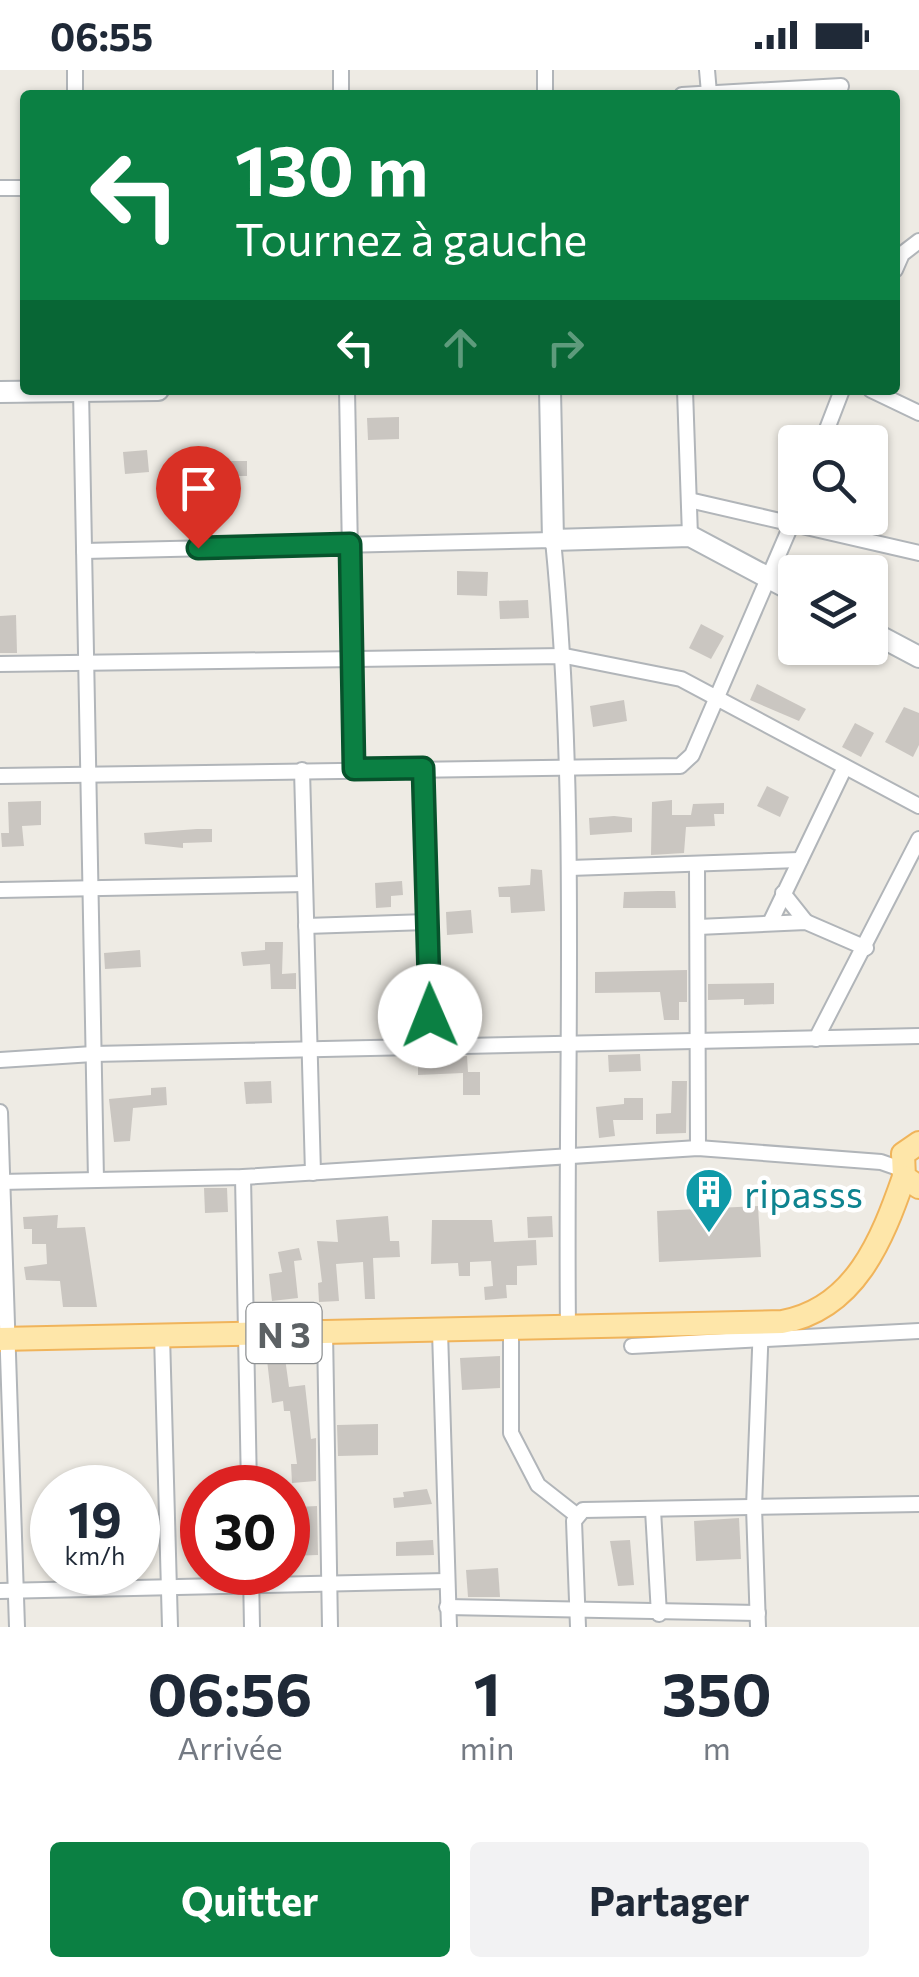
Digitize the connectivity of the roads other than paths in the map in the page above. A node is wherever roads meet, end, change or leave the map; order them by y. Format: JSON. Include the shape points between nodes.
{"nodes":[{"id":1,"x":790,"y":90,"type":"edge"},
{"id":2,"x":840,"y":90,"type":"edge"},
{"id":3,"x":919,"y":241,"type":"edge"},
{"id":4,"x":900,"y":259,"type":"edge"},
{"id":5,"x":81,"y":395,"type":"edge"},
{"id":6,"x":347,"y":395,"type":"edge"},
{"id":7,"x":550,"y":395,"type":"edge"},
{"id":8,"x":685,"y":395,"type":"edge"},
{"id":9,"x":840,"y":395,"type":"edge"},
{"id":10,"x":882,"y":395,"type":"edge"},
{"id":11,"x":919,"y":412,"type":"edge"},
{"id":12,"x":829,"y":425,"type":"edge"},
{"id":13,"x":689,"y":500,"type":"junction"},
{"id":14,"x":778,"y":517,"type":"edge"},
{"id":15,"x":788,"y":535,"type":"edge"},
{"id":16,"x":851,"y":535,"type":"edge"},
{"id":17,"x":690,"y":536,"type":"junction"},
{"id":18,"x":553,"y":540,"type":"junction"},
{"id":19,"x":350,"y":544,"type":"junction"},
{"id":20,"x":84,"y":551,"type":"junction"},
{"id":21,"x":919,"y":553,"type":"edge"},
{"id":22,"x":772,"y":579,"type":"junction"},
{"id":23,"x":778,"y":582,"type":"edge"},
{"id":24,"x":888,"y":639,"type":"edge"},
{"id":25,"x":917,"y":651,"type":"edge"},
{"id":26,"x":565,"y":656,"type":"junction"},
{"id":27,"x":352,"y":659,"type":"junction"},
{"id":28,"x":86,"y":663,"type":"junction"},
{"id":29,"x":0,"y":664,"type":"edge"},
{"id":30,"x":716,"y":698,"type":"junction"},
{"id":31,"x":567,"y":764,"type":"junction"},
{"id":32,"x":846,"y":767,"type":"junction"},
{"id":33,"x":423,"y":768,"type":"junction"},
{"id":34,"x":354,"y":769,"type":"junction"},
{"id":35,"x":302,"y":770,"type":"junction"},
{"id":36,"x":88,"y":774,"type":"junction"},
{"id":37,"x":0,"y":776,"type":"edge"},
{"id":38,"x":919,"y":806,"type":"edge"},
{"id":39,"x":919,"y":839,"type":"edge"},
{"id":40,"x":915,"y":856,"type":"edge"},
{"id":41,"x":800,"y":860,"type":"junction"},
{"id":42,"x":697,"y":864,"type":"junction"},
{"id":43,"x":570,"y":868,"type":"junction"},
{"id":44,"x":304,"y":884,"type":"junction"},
{"id":45,"x":90,"y":888,"type":"junction"},
{"id":46,"x":0,"y":890,"type":"edge"},
{"id":47,"x":782,"y":893,"type":"junction"},
{"id":48,"x":427,"y":922,"type":"junction"},
{"id":49,"x":806,"y":922,"type":"junction"},
{"id":50,"x":770,"y":924,"type":"junction"},
{"id":51,"x":306,"y":926,"type":"junction"},
{"id":52,"x":698,"y":927,"type":"junction"},
{"id":53,"x":866,"y":948,"type":"junction"},
{"id":54,"x":919,"y":1036,"type":"edge"},
{"id":55,"x":816,"y":1039,"type":"junction"},
{"id":56,"x":700,"y":1042,"type":"junction"},
{"id":57,"x":570,"y":1045,"type":"junction"},
{"id":58,"x":430,"y":1047,"type":"junction"},
{"id":59,"x":309,"y":1050,"type":"junction"},
{"id":60,"x":93,"y":1054,"type":"junction"},
{"id":61,"x":0,"y":1060,"type":"edge"},
{"id":62,"x":0,"y":1112,"type":"edge"},
{"id":63,"x":698,"y":1148,"type":"junction"},
{"id":64,"x":566,"y":1158,"type":"junction"},
{"id":65,"x":909,"y":1164,"type":"edge"},
{"id":66,"x":313,"y":1173,"type":"junction"},
{"id":67,"x":243,"y":1177,"type":"junction"},
{"id":68,"x":96,"y":1180,"type":"junction"},
{"id":69,"x":1,"y":1182,"type":"edge"},
{"id":70,"x":568,"y":1327,"type":"junction"},
{"id":71,"x":510,"y":1329,"type":"junction"},
{"id":72,"x":440,"y":1331,"type":"junction"},
{"id":73,"x":919,"y":1331,"type":"edge"},
{"id":74,"x":325,"y":1332,"type":"junction"},
{"id":75,"x":761,"y":1333,"type":"junction"},
{"id":76,"x":246,"y":1334,"type":"junction"},
{"id":77,"x":162,"y":1335,"type":"junction"},
{"id":78,"x":5,"y":1339,"type":"edge"},
{"id":79,"x":632,"y":1346,"type":"dead end"},
{"id":80,"x":249,"y":1465,"type":"edge"},
{"id":81,"x":7,"y":1489,"type":"edge"},
{"id":82,"x":919,"y":1504,"type":"edge"},
{"id":83,"x":754,"y":1508,"type":"junction"},
{"id":84,"x":653,"y":1510,"type":"junction"},
{"id":85,"x":575,"y":1514,"type":"junction"},
{"id":86,"x":446,"y":1580,"type":"junction"},
{"id":87,"x":310,"y":1583,"type":"edge"},
{"id":88,"x":330,"y":1584,"type":"junction"},
{"id":89,"x":180,"y":1586,"type":"edge"},
{"id":90,"x":169,"y":1587,"type":"junction"},
{"id":91,"x":8,"y":1591,"type":"edge"},
{"id":92,"x":251,"y":1595,"type":"edge"},
{"id":93,"x":448,"y":1607,"type":"junction"},
{"id":94,"x":659,"y":1614,"type":"junction"},
{"id":95,"x":578,"y":1620,"type":"edge"},
{"id":96,"x":758,"y":1620,"type":"edge"},
{"id":97,"x":17,"y":1627,"type":"edge"},
{"id":98,"x":170,"y":1627,"type":"edge"},
{"id":99,"x":252,"y":1627,"type":"edge"},
{"id":100,"x":330,"y":1627,"type":"edge"},
{"id":101,"x":449,"y":1627,"type":"edge"}],
"edges":[{"from":1,"to":2,"type":"street"},
{"from":3,"to":4,"type":"street"},
{"from":5,"to":20,"type":"street"},
{"from":6,"to":19,"type":"street"},
{"from":7,"to":18,"type":"street"},
{"from":8,"to":13,"type":"street"},
{"from":9,"to":12,"type":"street"},
{"from":10,"to":11,"type":"street"},
{"from":13,"to":14,"type":"street"},
{"from":13,"to":17,"type":"street"},
{"from":15,"to":22,"type":"street"},
{"from":16,"to":21,"type":"street"},
{"from":17,"to":18,"type":"street"},
{"from":17,"to":22,"type":"street"},
{"from":18,"to":19,"type":"street"},
{"from":18,"to":26,"type":"street"},
{"from":19,"to":20,"type":"street"},
{"from":19,"to":27,"type":"street"},
{"from":20,"to":28,"type":"street"},
{"from":22,"to":23,"type":"street"},
{"from":22,"to":30,"type":"street"},
{"from":24,"to":25,"type":"street"},
{"from":26,"to":27,"type":"street"},
{"from":26,"to":30,"type":"street","via":[[681,679]]},
{"from":26,"to":31,"type":"street"},
{"from":27,"to":28,"type":"street"},
{"from":27,"to":34,"type":"street"},
{"from":28,"to":29,"type":"street"},
{"from":28,"to":36,"type":"street"},
{"from":30,"to":31,"type":"street","via":[[692,755],[680,766]]},
{"from":30,"to":32,"type":"street"},
{"from":31,"to":33,"type":"street"},
{"from":31,"to":43,"type":"street"},
{"from":32,"to":38,"type":"street"},
{"from":32,"to":41,"type":"street"},
{"from":33,"to":34,"type":"street"},
{"from":33,"to":48,"type":"street"},
{"from":34,"to":35,"type":"street"},
{"from":35,"to":36,"type":"street"},
{"from":35,"to":44,"type":"street"},
{"from":36,"to":37,"type":"street"},
{"from":36,"to":45,"type":"street"},
{"from":39,"to":40,"type":"street"},
{"from":40,"to":53,"type":"street"},
{"from":41,"to":42,"type":"street"},
{"from":41,"to":47,"type":"street"},
{"from":42,"to":43,"type":"street"},
{"from":42,"to":52,"type":"street"},
{"from":43,"to":57,"type":"street"},
{"from":44,"to":45,"type":"street"},
{"from":44,"to":51,"type":"street"},
{"from":45,"to":46,"type":"street"},
{"from":45,"to":60,"type":"street"},
{"from":47,"to":49,"type":"street"},
{"from":47,"to":50,"type":"street"},
{"from":48,"to":51,"type":"street"},
{"from":48,"to":58,"type":"street"},
{"from":49,"to":50,"type":"street"},
{"from":49,"to":53,"type":"street"},
{"from":50,"to":52,"type":"street"},
{"from":51,"to":59,"type":"street"},
{"from":52,"to":56,"type":"street"},
{"from":53,"to":55,"type":"street"},
{"from":54,"to":55,"type":"street"},
{"from":55,"to":56,"type":"street"},
{"from":56,"to":57,"type":"street"},
{"from":56,"to":63,"type":"street"},
{"from":57,"to":58,"type":"street"},
{"from":57,"to":64,"type":"street"},
{"from":58,"to":59,"type":"street"},
{"from":59,"to":60,"type":"street"},
{"from":59,"to":66,"type":"street"},
{"from":60,"to":61,"type":"street"},
{"from":60,"to":68,"type":"street"},
{"from":62,"to":69,"type":"street"},
{"from":63,"to":64,"type":"street"},
{"from":63,"to":65,"type":"street"},
{"from":64,"to":66,"type":"street"},
{"from":64,"to":70,"type":"street"},
{"from":65,"to":75,"type":"main road","number":"N 3","via":[[863,1267],[832,1304]]},
{"from":66,"to":67,"type":"street"},
{"from":67,"to":68,"type":"street"},
{"from":67,"to":76,"type":"street"},
{"from":68,"to":69,"type":"street"},
{"from":69,"to":78,"type":"street"},
{"from":70,"to":71,"type":"main road","number":"N 3"},
{"from":70,"to":75,"type":"main road","number":"N 3"},
{"from":71,"to":72,"type":"main road","number":"N 3"},
{"from":71,"to":85,"type":"street","via":[[511,1433],[538,1485]]},
{"from":72,"to":74,"type":"main road","number":"N 3"},
{"from":72,"to":86,"type":"street"},
{"from":73,"to":75,"type":"street"},
{"from":74,"to":76,"type":"main road","number":"N 3"},
{"from":74,"to":88,"type":"street"},
{"from":75,"to":79,"type":"street"},
{"from":75,"to":83,"type":"street"},
{"from":76,"to":77,"type":"main road","number":"N 3"},
{"from":76,"to":80,"type":"street"},
{"from":77,"to":78,"type":"main road","number":"N 3"},
{"from":77,"to":90,"type":"street"},
{"from":78,"to":81,"type":"street"},
{"from":81,"to":91,"type":"street"},
{"from":82,"to":83,"type":"street"},
{"from":83,"to":84,"type":"street"},
{"from":83,"to":96,"type":"street"},
{"from":84,"to":85,"type":"street"},
{"from":84,"to":94,"type":"street"},
{"from":85,"to":95,"type":"street"},
{"from":86,"to":88,"type":"street"},
{"from":86,"to":93,"type":"street"},
{"from":87,"to":88,"type":"street"},
{"from":88,"to":100,"type":"street"},
{"from":89,"to":90,"type":"street"},
{"from":90,"to":91,"type":"street"},
{"from":90,"to":98,"type":"street"},
{"from":91,"to":97,"type":"street"},
{"from":92,"to":99,"type":"street"},
{"from":93,"to":95,"type":"street"},
{"from":93,"to":101,"type":"street"},
{"from":94,"to":95,"type":"street"},
{"from":94,"to":96,"type":"street"}]}
